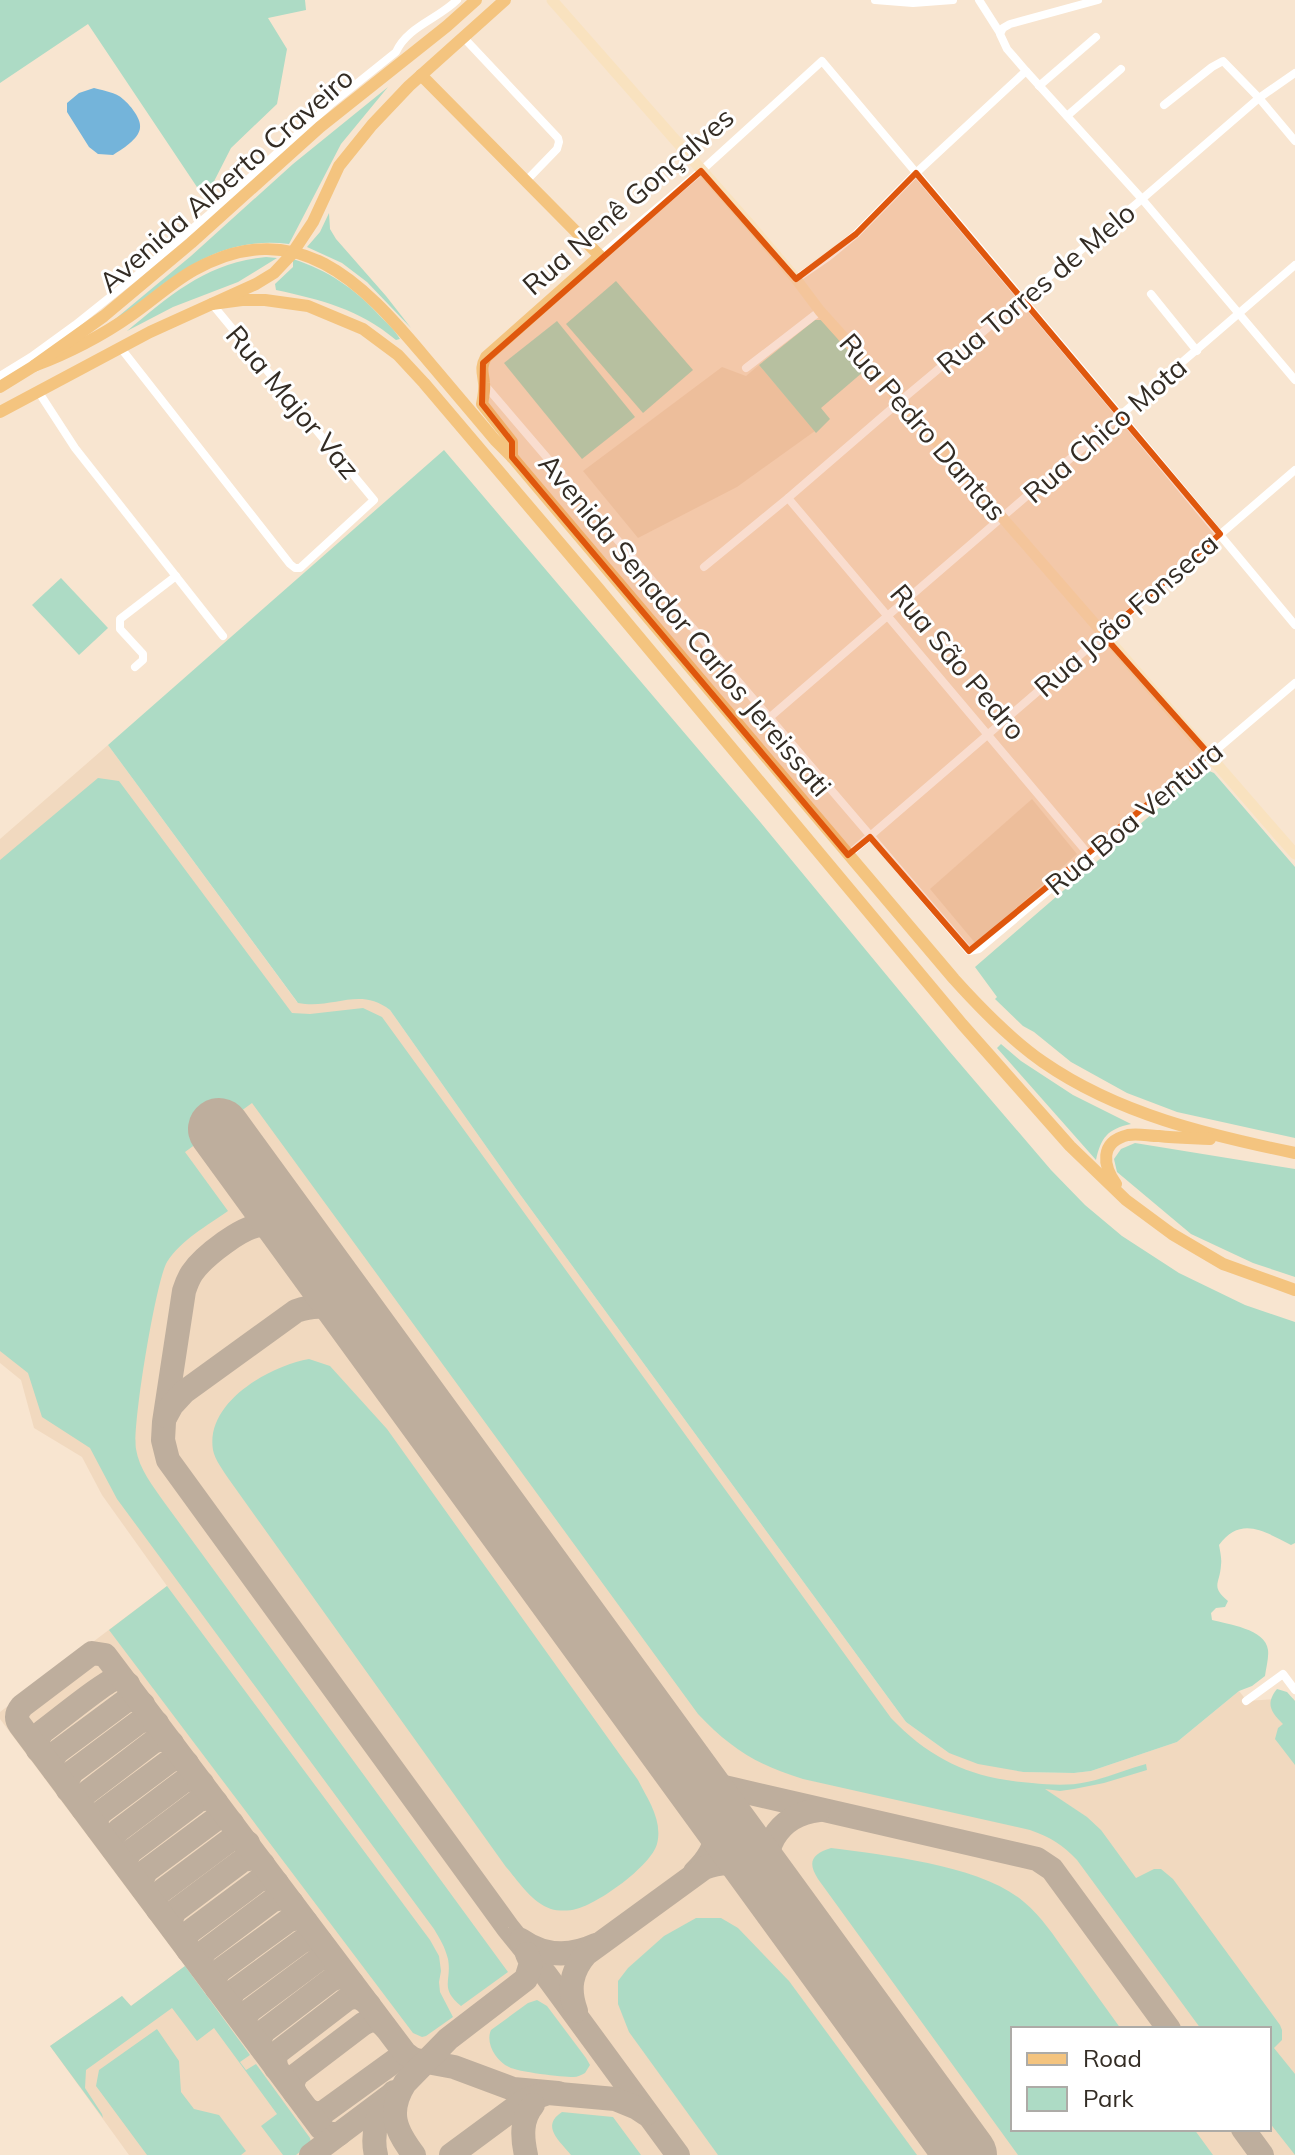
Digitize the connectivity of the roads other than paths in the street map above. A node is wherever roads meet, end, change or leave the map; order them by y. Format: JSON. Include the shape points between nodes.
{"nodes":[{"id":1,"x":457,"y":0,"type":"edge"},
{"id":2,"x":476,"y":0,"type":"edge"},
{"id":3,"x":505,"y":0,"type":"edge"},
{"id":4,"x":552,"y":0,"type":"edge"},
{"id":5,"x":875,"y":0,"type":"edge"},
{"id":6,"x":953,"y":0,"type":"edge"},
{"id":7,"x":979,"y":0,"type":"edge"},
{"id":8,"x":1098,"y":0,"type":"edge"},
{"id":9,"x":1000,"y":34,"type":"junction"},
{"id":10,"x":1096,"y":37,"type":"dead end"},
{"id":11,"x":464,"y":38,"type":"junction"},
{"id":12,"x":1121,"y":69,"type":"dead end"},
{"id":13,"x":1026,"y":71,"type":"junction"},
{"id":14,"x":1295,"y":73,"type":"edge"},
{"id":15,"x":421,"y":75,"type":"junction"},
{"id":16,"x":1039,"y":86,"type":"junction"},
{"id":17,"x":1259,"y":98,"type":"junction"},
{"id":18,"x":1164,"y":105,"type":"dead end"},
{"id":19,"x":1067,"y":116,"type":"junction"},
{"id":20,"x":1295,"y":141,"type":"edge"},
{"id":21,"x":701,"y":171,"type":"junction"},
{"id":22,"x":916,"y":173,"type":"junction"},
{"id":23,"x":526,"y":181,"type":"junction"},
{"id":24,"x":1142,"y":199,"type":"junction"},
{"id":25,"x":600,"y":256,"type":"junction"},
{"id":26,"x":1295,"y":265,"type":"edge"},
{"id":27,"x":796,"y":279,"type":"junction"},
{"id":28,"x":1151,"y":294,"type":"dead end"},
{"id":29,"x":1021,"y":299,"type":"junction"},
{"id":30,"x":212,"y":304,"type":"junction"},
{"id":31,"x":820,"y":311,"type":"junction"},
{"id":32,"x":1239,"y":314,"type":"junction"},
{"id":33,"x":120,"y":347,"type":"junction"},
{"id":34,"x":1197,"y":351,"type":"junction"},
{"id":35,"x":34,"y":366,"type":"junction"},
{"id":36,"x":746,"y":368,"type":"dead end"},
{"id":37,"x":0,"y":376,"type":"edge"},
{"id":38,"x":1295,"y":380,"type":"edge"},
{"id":39,"x":484,"y":383,"type":"junction"},
{"id":40,"x":0,"y":387,"type":"edge"},
{"id":41,"x":38,"y":391,"type":"junction"},
{"id":42,"x":901,"y":401,"type":"junction"},
{"id":43,"x":0,"y":412,"type":"edge"},
{"id":44,"x":1121,"y":416,"type":"junction"},
{"id":45,"x":512,"y":457,"type":"junction"},
{"id":46,"x":1295,"y":470,"type":"edge"},
{"id":47,"x":788,"y":498,"type":"junction"},
{"id":48,"x":1003,"y":519,"type":"junction"},
{"id":49,"x":1220,"y":534,"type":"junction"},
{"id":50,"x":704,"y":567,"type":"dead end"},
{"id":51,"x":176,"y":576,"type":"junction"},
{"id":52,"x":888,"y":616,"type":"junction"},
{"id":53,"x":1295,"y":625,"type":"edge"},
{"id":54,"x":1103,"y":634,"type":"junction"},
{"id":55,"x":223,"y":636,"type":"dead end"},
{"id":56,"x":135,"y":667,"type":"dead end"},
{"id":57,"x":1295,"y":683,"type":"edge"},
{"id":58,"x":769,"y":718,"type":"junction"},
{"id":59,"x":987,"y":734,"type":"junction"},
{"id":60,"x":1209,"y":754,"type":"junction"},
{"id":61,"x":870,"y":837,"type":"junction"},
{"id":62,"x":1295,"y":854,"type":"edge"},
{"id":63,"x":848,"y":855,"type":"junction"},
{"id":64,"x":1090,"y":856,"type":"junction"},
{"id":65,"x":1229,"y":1140,"type":"junction"},
{"id":66,"x":1295,"y":1153,"type":"edge"},
{"id":67,"x":1126,"y":1200,"type":"junction"},
{"id":68,"x":1295,"y":1290,"type":"edge"},
{"id":69,"x":1295,"y":1690,"type":"edge"},
{"id":70,"x":1246,"y":1701,"type":"dead end"}],
"edges":[{"from":1,"to":37,"type":"street","via":[[419,25],[396,52],[135,277]]},
{"from":2,"to":35,"type":"main road","name":"Avenida Alberto Craveiro","via":[[320,127],[104,316]]},
{"from":3,"to":11,"type":"main road","name":"Avenida Alberto Craveiro"},
{"from":4,"to":21,"type":"main road","name":"Rua Pedro Dantas"},
{"from":5,"to":6,"type":"street"},
{"from":7,"to":9,"type":"street"},
{"from":8,"to":9,"type":"street","via":[[1010,24]]},
{"from":9,"to":13,"type":"street"},
{"from":10,"to":16,"type":"street"},
{"from":11,"to":15,"type":"main road","name":"Avenida Alberto Craveiro"},
{"from":11,"to":23,"type":"street","via":[[558,138],[555,152]]},
{"from":12,"to":19,"type":"street"},
{"from":13,"to":16,"type":"street"},
{"from":13,"to":22,"type":"street"},
{"from":14,"to":17,"type":"street","name":"Rua Torres de Melo"},
{"from":15,"to":23,"type":"main road"},
{"from":15,"to":30,"type":"main road","name":"Avenida Alberto Craveiro","via":[[339,166],[288,260],[256,284]]},
{"from":16,"to":19,"type":"street"},
{"from":17,"to":18,"type":"street","via":[[1223,61]]},
{"from":17,"to":20,"type":"street"},
{"from":17,"to":24,"type":"street","name":"Rua Torres de Melo"},
{"from":19,"to":24,"type":"street"},
{"from":21,"to":22,"type":"street","name":"Rua Nenê Gonçalves","via":[[822,61]]},
{"from":21,"to":25,"type":"street","name":"Rua Nenê Gonçalves"},
{"from":21,"to":27,"type":"main road","name":"Rua Pedro Dantas"},
{"from":22,"to":27,"type":"street","via":[[856,234]]},
{"from":22,"to":29,"type":"street"},
{"from":23,"to":25,"type":"main road"},
{"from":24,"to":29,"type":"street","name":"Rua Torres de Melo"},
{"from":24,"to":32,"type":"street"},
{"from":25,"to":39,"type":"main road","name":"Rua Nenê Gonçalves","via":[[486,357],[481,368]]},
{"from":26,"to":32,"type":"street","name":"Rua Chico Mota"},
{"from":27,"to":31,"type":"main road","name":"Rua Pedro Dantas"},
{"from":28,"to":34,"type":"street"},
{"from":29,"to":42,"type":"street","name":"Rua Torres de Melo"},
{"from":29,"to":44,"type":"street"},
{"from":30,"to":33,"type":"main road","name":"Avenida Alberto Craveiro"},
{"from":30,"to":33,"type":"street","name":"Rua Major Vaz","via":[[374,500],[298,569]]},
{"from":30,"to":67,"type":"main road","name":"Avenida Senador Carlos Jereissati","via":[[265,300],[308,306],[363,329],[398,355],[962,1024],[1070,1146]]},
{"from":31,"to":36,"type":"street"},
{"from":31,"to":42,"type":"main road","name":"Rua Pedro Dantas"},
{"from":32,"to":34,"type":"street","name":"Rua Chico Mota"},
{"from":32,"to":38,"type":"street"},
{"from":33,"to":41,"type":"main road","name":"Avenida Alberto Craveiro"},
{"from":34,"to":44,"type":"street","name":"Rua Chico Mota"},
{"from":35,"to":40,"type":"main road","name":"Avenida Alberto Craveiro"},
{"from":35,"to":45,"type":"main road","name":"Avenida Senador Carlos Jereissati","via":[[101,335],[198,267],[267,249],[305,256],[338,271],[373,298]]},
{"from":39,"to":45,"type":"main road","via":[[482,404],[512,442]]},
{"from":39,"to":58,"type":"street"},
{"from":41,"to":43,"type":"main road","name":"Avenida Alberto Craveiro"},
{"from":41,"to":51,"type":"street","via":[[75,448]]},
{"from":42,"to":47,"type":"street","name":"Rua Torres de Melo"},
{"from":42,"to":48,"type":"main road","name":"Rua Pedro Dantas"},
{"from":44,"to":48,"type":"street","name":"Rua Chico Mota"},
{"from":44,"to":49,"type":"street"},
{"from":45,"to":63,"type":"main road","name":"Avenida Senador Carlos Jereissati"},
{"from":46,"to":49,"type":"street","name":"Rua João Fonseca"},
{"from":47,"to":50,"type":"street","name":"Rua Torres de Melo"},
{"from":47,"to":52,"type":"street","name":"Rua São Pedro"},
{"from":48,"to":52,"type":"street","name":"Rua Chico Mota"},
{"from":48,"to":54,"type":"main road","name":"Rua Pedro Dantas"},
{"from":49,"to":53,"type":"street"},
{"from":49,"to":54,"type":"street","name":"Rua João Fonseca"},
{"from":51,"to":55,"type":"street"},
{"from":51,"to":56,"type":"street","via":[[120,619],[120,629],[143,654]]},
{"from":52,"to":58,"type":"street","name":"Rua Chico Mota"},
{"from":52,"to":59,"type":"street","name":"Rua São Pedro"},
{"from":54,"to":59,"type":"street","name":"Rua João Fonseca"},
{"from":54,"to":60,"type":"main road","name":"Rua Pedro Dantas"},
{"from":57,"to":60,"type":"street","name":"Rua Boa Ventura"},
{"from":58,"to":61,"type":"street"},
{"from":59,"to":61,"type":"street","name":"Rua João Fonseca"},
{"from":59,"to":64,"type":"street","name":"Rua São Pedro"},
{"from":60,"to":62,"type":"main road","name":"Rua Pedro Dantas"},
{"from":60,"to":64,"type":"street","name":"Rua Boa Ventura"},
{"from":61,"to":63,"type":"street","name":"Rua João Fonseca"},
{"from":61,"to":64,"type":"street","name":"Rua Boa Ventura","via":[[972,952]]},
{"from":63,"to":65,"type":"main road","name":"Avenida Senador Carlos Jereissati","via":[[975,1002],[1042,1061],[1110,1100]]},
{"from":65,"to":66,"type":"main road","name":"Avenida Senador Carlos Jereissati"},
{"from":65,"to":67,"type":"main road","via":[[1136,1134],[1118,1139],[1105,1163]]},
{"from":67,"to":68,"type":"main road","name":"Avenida Senador Carlos Jereissati","via":[[1223,1264]]},
{"from":69,"to":70,"type":"street","via":[[1283,1674]]}]}
